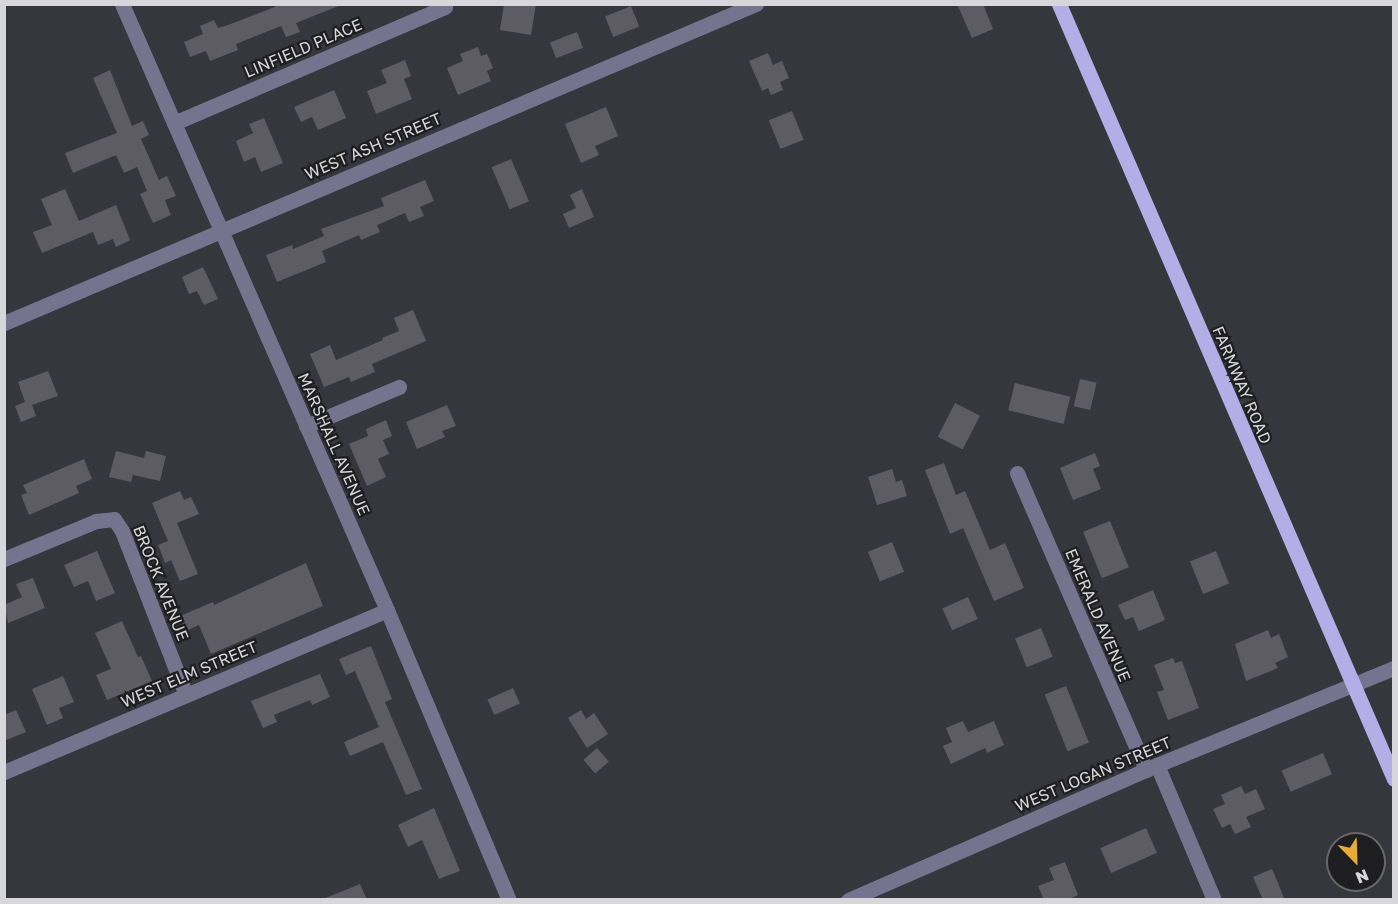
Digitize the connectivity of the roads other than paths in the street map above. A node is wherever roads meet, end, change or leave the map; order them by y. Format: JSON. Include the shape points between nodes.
{"nodes":[{"id":1,"x":122,"y":4,"type":"edge"},
{"id":2,"x":1059,"y":4,"type":"edge"},
{"id":3,"x":755,"y":5,"type":"edge"},
{"id":4,"x":446,"y":7,"type":"dead end"},
{"id":5,"x":174,"y":123,"type":"junction"},
{"id":6,"x":221,"y":230,"type":"junction"},
{"id":7,"x":4,"y":323,"type":"edge"},
{"id":8,"x":399,"y":387,"type":"dead end"},
{"id":9,"x":306,"y":426,"type":"junction"},
{"id":10,"x":1017,"y":473,"type":"dead end"},
{"id":11,"x":4,"y":559,"type":"edge"},
{"id":12,"x":387,"y":610,"type":"junction"},
{"id":13,"x":1394,"y":668,"type":"edge"},
{"id":14,"x":1353,"y":686,"type":"junction"},
{"id":15,"x":186,"y":695,"type":"junction"},
{"id":16,"x":1151,"y":768,"type":"junction"},
{"id":17,"x":4,"y":772,"type":"edge"},
{"id":18,"x":1394,"y":779,"type":"edge"},
{"id":19,"x":855,"y":898,"type":"edge"},
{"id":20,"x":509,"y":900,"type":"edge"},
{"id":21,"x":1214,"y":900,"type":"edge"}],
"edges":[{"from":1,"to":5,"type":"street","name":"MARSHALL AVENUE"},
{"from":2,"to":14,"type":"main road","name":"FARMWAY ROAD"},
{"from":3,"to":6,"type":"street","name":"WEST ASH STREET"},
{"from":4,"to":5,"type":"street","name":"LINFIELD PLACE"},
{"from":5,"to":6,"type":"street","name":"MARSHALL AVENUE"},
{"from":6,"to":7,"type":"street","name":"WEST ASH STREET"},
{"from":6,"to":9,"type":"street","name":"MARSHALL AVENUE"},
{"from":8,"to":9,"type":"street"},
{"from":9,"to":12,"type":"street","name":"MARSHALL AVENUE"},
{"from":10,"to":16,"type":"street","name":"EMERALD AVENUE"},
{"from":11,"to":15,"type":"street","name":"BROCK AVENUE","via":[[96,521],[114,519]]},
{"from":12,"to":15,"type":"street","name":"WEST ELM STREET"},
{"from":12,"to":20,"type":"street","name":"MARSHALL AVENUE"},
{"from":13,"to":14,"type":"street","name":"WEST LOGAN STREET"},
{"from":14,"to":16,"type":"street","name":"WEST LOGAN STREET"},
{"from":14,"to":18,"type":"main road","name":"FARMWAY ROAD"},
{"from":15,"to":17,"type":"street","name":"WEST ELM STREET"},
{"from":16,"to":19,"type":"street","name":"WEST LOGAN STREET"},
{"from":16,"to":21,"type":"street","name":"EMERALD AVENUE"}]}
